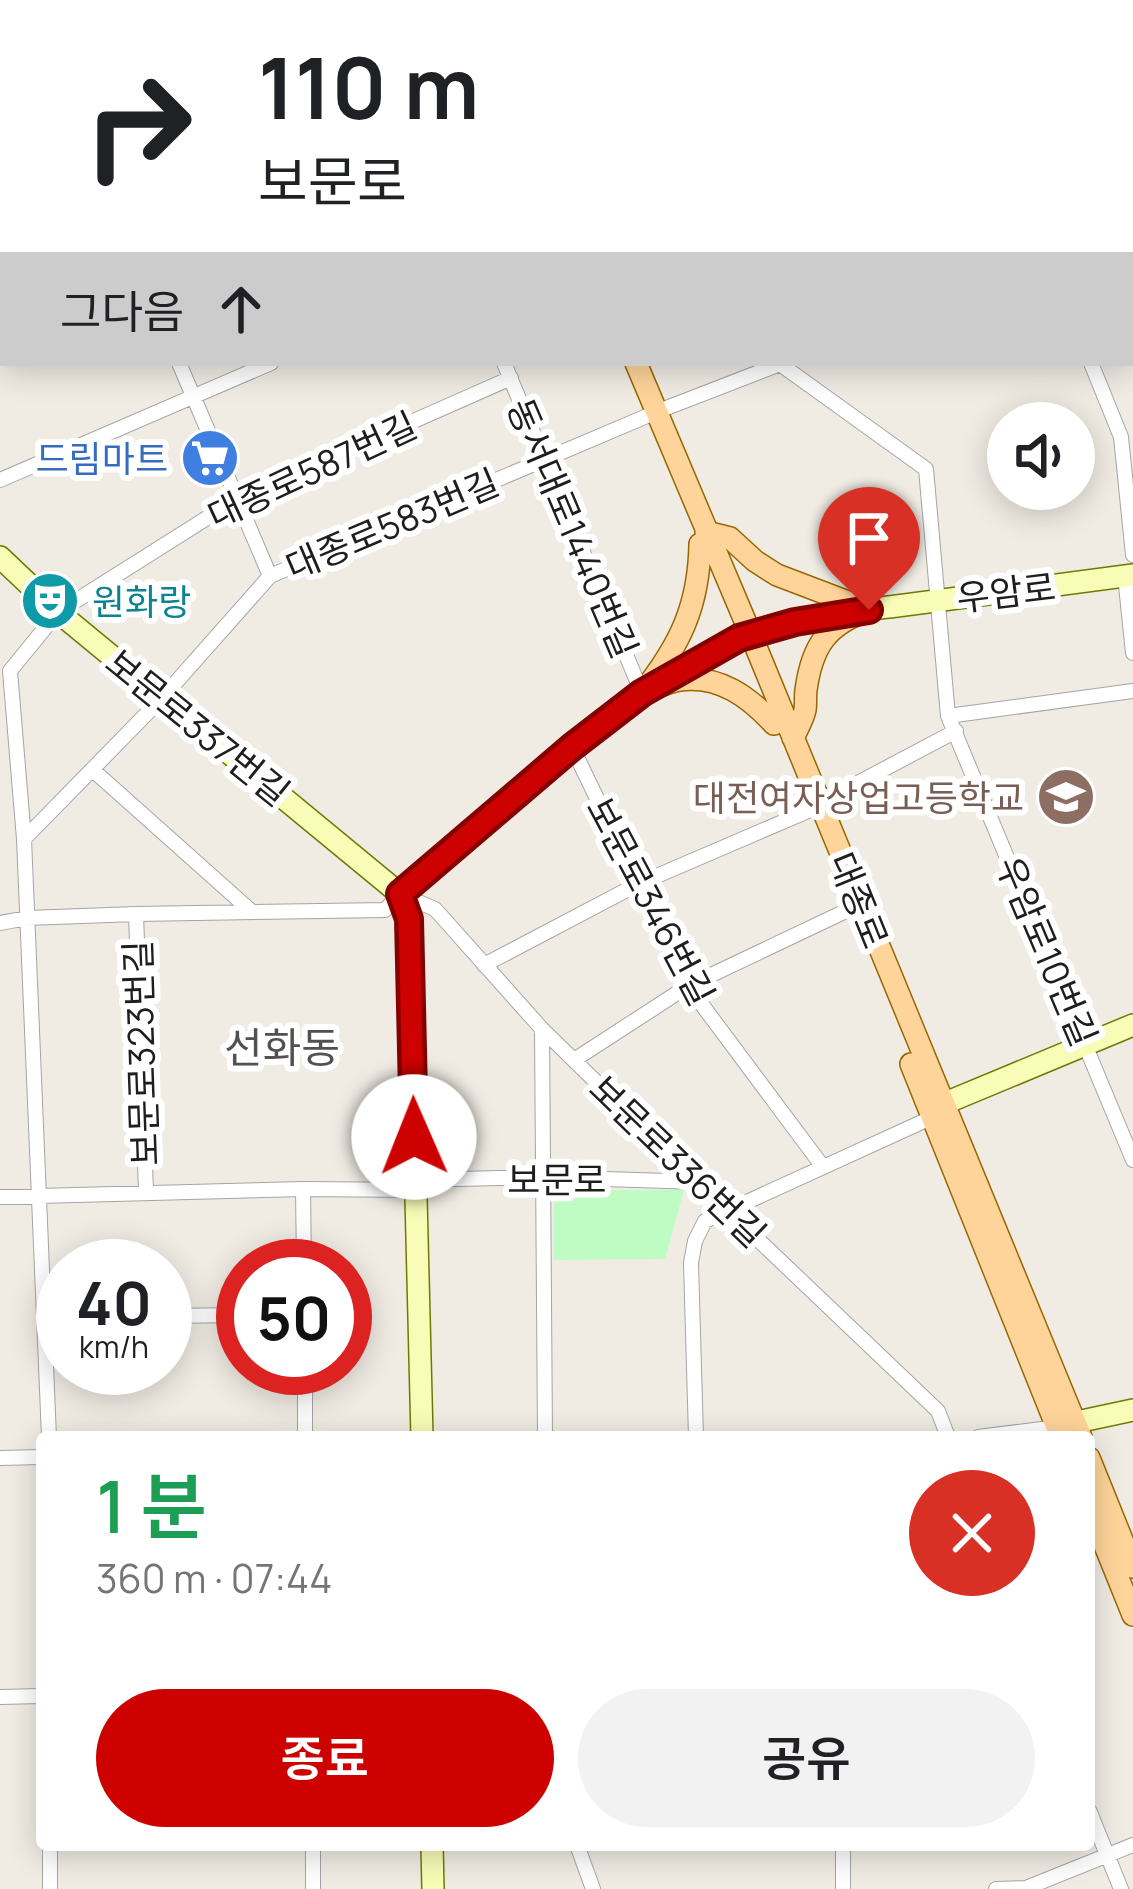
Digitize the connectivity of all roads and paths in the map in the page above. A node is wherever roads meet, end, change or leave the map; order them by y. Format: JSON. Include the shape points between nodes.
{"nodes":[{"id":1,"x":180,"y":366,"type":"edge"},
{"id":2,"x":264,"y":366,"type":"edge"},
{"id":3,"x":627,"y":366,"type":"edge"},
{"id":4,"x":637,"y":366,"type":"edge"},
{"id":5,"x":775,"y":366,"type":"edge"},
{"id":6,"x":783,"y":366,"type":"edge"},
{"id":7,"x":1092,"y":366,"type":"edge"},
{"id":8,"x":507,"y":371,"type":"edge"},
{"id":9,"x":193,"y":396,"type":"junction"},
{"id":10,"x":651,"y":414,"type":"junction"},
{"id":11,"x":544,"y":459,"type":"junction"},
{"id":12,"x":0,"y":480,"type":"edge"},
{"id":13,"x":237,"y":499,"type":"junction"},
{"id":14,"x":703,"y":538,"type":"junction"},
{"id":15,"x":0,"y":556,"type":"edge"},
{"id":16,"x":1130,"y":569,"type":"edge"},
{"id":17,"x":269,"y":575,"type":"junction"},
{"id":18,"x":938,"y":601,"type":"junction"},
{"id":19,"x":869,"y":610,"type":"junction"},
{"id":20,"x":58,"y":612,"type":"junction"},
{"id":21,"x":745,"y":636,"type":"junction"},
{"id":22,"x":1133,"y":653,"type":"edge"},
{"id":23,"x":5,"y":671,"type":"edge"},
{"id":24,"x":1133,"y":692,"type":"edge"},
{"id":25,"x":642,"y":693,"type":"junction"},
{"id":26,"x":162,"y":698,"type":"junction"},
{"id":27,"x":948,"y":716,"type":"junction"},
{"id":28,"x":774,"y":724,"type":"junction"},
{"id":29,"x":956,"y":731,"type":"junction"},
{"id":30,"x":793,"y":738,"type":"junction"},
{"id":31,"x":572,"y":747,"type":"junction"},
{"id":32,"x":94,"y":771,"type":"junction"},
{"id":33,"x":814,"y":807,"type":"junction"},
{"id":34,"x":24,"y":838,"type":"junction"},
{"id":35,"x":638,"y":884,"type":"junction"},
{"id":36,"x":400,"y":894,"type":"junction"},
{"id":37,"x":848,"y":910,"type":"junction"},
{"id":38,"x":251,"y":911,"type":"junction"},
{"id":39,"x":136,"y":914,"type":"junction"},
{"id":40,"x":27,"y":918,"type":"junction"},
{"id":41,"x":0,"y":923,"type":"edge"},
{"id":42,"x":484,"y":965,"type":"junction"},
{"id":43,"x":688,"y":986,"type":"junction"},
{"id":44,"x":1133,"y":1025,"type":"edge"},
{"id":45,"x":542,"y":1028,"type":"junction"},
{"id":46,"x":1086,"y":1044,"type":"junction"},
{"id":47,"x":574,"y":1060,"type":"junction"},
{"id":48,"x":938,"y":1111,"type":"junction"},
{"id":49,"x":1133,"y":1160,"type":"edge"},
{"id":50,"x":823,"y":1167,"type":"junction"},
{"id":51,"x":543,"y":1177,"type":"junction"},
{"id":52,"x":698,"y":1182,"type":"junction"},
{"id":53,"x":415,"y":1185,"type":"junction"},
{"id":54,"x":303,"y":1189,"type":"junction"},
{"id":55,"x":146,"y":1192,"type":"junction"},
{"id":56,"x":39,"y":1196,"type":"junction"},
{"id":57,"x":0,"y":1197,"type":"edge"},
{"id":58,"x":727,"y":1210,"type":"junction"},
{"id":59,"x":41,"y":1239,"type":"edge"},
{"id":60,"x":304,"y":1239,"type":"edge"},
{"id":61,"x":47,"y":1395,"type":"edge"},
{"id":62,"x":305,"y":1395,"type":"edge"},
{"id":63,"x":1133,"y":1410,"type":"edge"},
{"id":64,"x":1068,"y":1430,"type":"edge"},
{"id":65,"x":49,"y":1431,"type":"edge"},
{"id":66,"x":305,"y":1431,"type":"edge"},
{"id":67,"x":422,"y":1431,"type":"edge"},
{"id":68,"x":545,"y":1431,"type":"edge"},
{"id":69,"x":695,"y":1431,"type":"edge"},
{"id":70,"x":946,"y":1431,"type":"edge"},
{"id":71,"x":36,"y":1457,"type":"edge"},
{"id":72,"x":0,"y":1458,"type":"edge"},
{"id":73,"x":1095,"y":1478,"type":"edge"},
{"id":74,"x":1095,"y":1516,"type":"edge"},
{"id":75,"x":1118,"y":1554,"type":"edge"},
{"id":76,"x":1133,"y":1616,"type":"edge"},
{"id":77,"x":36,"y":1696,"type":"edge"},
{"id":78,"x":0,"y":1697,"type":"edge"},
{"id":79,"x":1095,"y":1825,"type":"edge"},
{"id":80,"x":1133,"y":1845,"type":"edge"},
{"id":81,"x":50,"y":1851,"type":"edge"},
{"id":82,"x":313,"y":1851,"type":"edge"},
{"id":83,"x":432,"y":1851,"type":"edge"},
{"id":84,"x":579,"y":1851,"type":"edge"},
{"id":85,"x":843,"y":1851,"type":"edge"},
{"id":86,"x":1107,"y":1856,"type":"junction"},
{"id":87,"x":50,"y":1889,"type":"edge"},
{"id":88,"x":313,"y":1889,"type":"edge"},
{"id":89,"x":433,"y":1889,"type":"edge"},
{"id":90,"x":593,"y":1889,"type":"edge"},
{"id":91,"x":844,"y":1889,"type":"edge"},
{"id":92,"x":996,"y":1889,"type":"edge"},
{"id":93,"x":1025,"y":1889,"type":"edge"},
{"id":94,"x":1121,"y":1889,"type":"edge"}],
"edges":[{"from":1,"to":9,"type":"street"},
{"from":2,"to":9,"type":"street"},
{"from":3,"to":10,"type":"main road","name":"대종로"},
{"from":4,"to":10,"type":"main road","name":"대종로"},
{"from":5,"to":10,"type":"street","name":"대종로583번길"},
{"from":6,"to":18,"type":"street","name":"대종로583번길","via":[[926,470]]},
{"from":7,"to":16,"type":"street","via":[[1121,437]]},
{"from":8,"to":11,"type":"street","name":"동서대로1440번길"},
{"from":8,"to":13,"type":"street","name":"대종로587번길"},
{"from":9,"to":12,"type":"street"},
{"from":9,"to":13,"type":"street"},
{"from":10,"to":11,"type":"street","name":"대종로583번길"},
{"from":10,"to":14,"type":"main road","name":"대종로"},
{"from":11,"to":17,"type":"street","name":"대종로583번길"},
{"from":11,"to":25,"type":"street","name":"동서대로1440번길"},
{"from":13,"to":17,"type":"street"},
{"from":13,"to":20,"type":"street","name":"대종로587번길"},
{"from":14,"to":19,"type":"main road","via":[[730,538],[777,575]]},
{"from":14,"to":21,"type":"main road","name":"대종로"},
{"from":14,"to":25,"type":"main road","via":[[685,629]]},
{"from":15,"to":20,"type":"main road","name":"보문로337번길"},
{"from":16,"to":18,"type":"main road","name":"우암로"},
{"from":16,"to":22,"type":"street"},
{"from":17,"to":26,"type":"street","name":"대종로583번길"},
{"from":18,"to":19,"type":"main road","name":"우암로"},
{"from":18,"to":27,"type":"street","name":"우암로10번길"},
{"from":19,"to":21,"type":"main road","name":"우암로"},
{"from":19,"to":30,"type":"main road","via":[[830,629]]},
{"from":20,"to":23,"type":"street","name":"대종로587번길"},
{"from":20,"to":26,"type":"main road","name":"보문로337번길"},
{"from":21,"to":25,"type":"main road"},
{"from":21,"to":28,"type":"main road","name":"대종로"},
{"from":21,"to":30,"type":"main road","name":"대종로"},
{"from":23,"to":34,"type":"street"},
{"from":24,"to":27,"type":"street"},
{"from":25,"to":28,"type":"main road","via":[[680,680],[710,681],[739,691]]},
{"from":25,"to":31,"type":"main road"},
{"from":26,"to":32,"type":"street","name":"대종로583번길"},
{"from":26,"to":36,"type":"main road","name":"보문로337번길"},
{"from":27,"to":29,"type":"street","name":"우암로10번길"},
{"from":28,"to":33,"type":"main road","name":"대종로"},
{"from":29,"to":33,"type":"street"},
{"from":29,"to":46,"type":"street","name":"우암로10번길"},
{"from":30,"to":33,"type":"main road","name":"대종로"},
{"from":31,"to":35,"type":"street","name":"보문로346번길"},
{"from":31,"to":36,"type":"main road"},
{"from":32,"to":34,"type":"street","name":"대종로583번길"},
{"from":32,"to":38,"type":"street"},
{"from":33,"to":35,"type":"street"},
{"from":33,"to":37,"type":"main road","name":"대종로"},
{"from":33,"to":48,"type":"main road","name":"대종로"},
{"from":34,"to":40,"type":"street"},
{"from":35,"to":42,"type":"street"},
{"from":35,"to":43,"type":"street","name":"보문로346번길"},
{"from":36,"to":38,"type":"street","via":[[385,910]]},
{"from":36,"to":42,"type":"street","name":"보문로336번길","via":[[435,909]]},
{"from":36,"to":53,"type":"main road","via":[[409,919]]},
{"from":37,"to":43,"type":"street"},
{"from":37,"to":48,"type":"main road","name":"대종로"},
{"from":38,"to":39,"type":"street"},
{"from":39,"to":40,"type":"street"},
{"from":39,"to":55,"type":"street","name":"보문로323번길"},
{"from":40,"to":41,"type":"street"},
{"from":40,"to":56,"type":"street"},
{"from":42,"to":45,"type":"street","name":"보문로336번길"},
{"from":43,"to":47,"type":"street"},
{"from":43,"to":50,"type":"street","name":"보문로346번길"},
{"from":44,"to":46,"type":"main road"},
{"from":45,"to":47,"type":"street","name":"보문로336번길"},
{"from":45,"to":51,"type":"street"},
{"from":46,"to":48,"type":"main road"},
{"from":46,"to":49,"type":"street","name":"우암로10번길"},
{"from":47,"to":52,"type":"street","name":"보문로336번길"},
{"from":48,"to":50,"type":"street"},
{"from":48,"to":64,"type":"main road","name":"대종로"},
{"from":50,"to":58,"type":"street"},
{"from":51,"to":52,"type":"street","name":"보문로"},
{"from":51,"to":53,"type":"street","name":"보문로"},
{"from":51,"to":68,"type":"street"},
{"from":52,"to":58,"type":"street","name":"보문로336번길"},
{"from":53,"to":54,"type":"street","name":"보문로323번길"},
{"from":53,"to":67,"type":"main road"},
{"from":54,"to":55,"type":"street","name":"보문로323번길"},
{"from":54,"to":60,"type":"street"},
{"from":55,"to":56,"type":"street","name":"보문로323번길"},
{"from":56,"to":57,"type":"street","name":"보문로323번길"},
{"from":56,"to":59,"type":"street"},
{"from":58,"to":69,"type":"street","via":[[705,1221],[695,1241]]},
{"from":58,"to":70,"type":"street","name":"보문로336번길","via":[[938,1411]]},
{"from":61,"to":65,"type":"street"},
{"from":62,"to":66,"type":"street"},
{"from":63,"to":64,"type":"main road"},
{"from":71,"to":72,"type":"street"},
{"from":73,"to":75,"type":"main road"},
{"from":74,"to":75,"type":"main road"},
{"from":75,"to":76,"type":"main road"},
{"from":77,"to":78,"type":"street"},
{"from":79,"to":86,"type":"street"},
{"from":80,"to":86,"type":"street"},
{"from":81,"to":87,"type":"street"},
{"from":82,"to":88,"type":"street"},
{"from":83,"to":89,"type":"main road"},
{"from":84,"to":90,"type":"street"},
{"from":85,"to":91,"type":"street"},
{"from":86,"to":93,"type":"street"},
{"from":86,"to":94,"type":"street"},
{"from":92,"to":93,"type":"street"}]}
